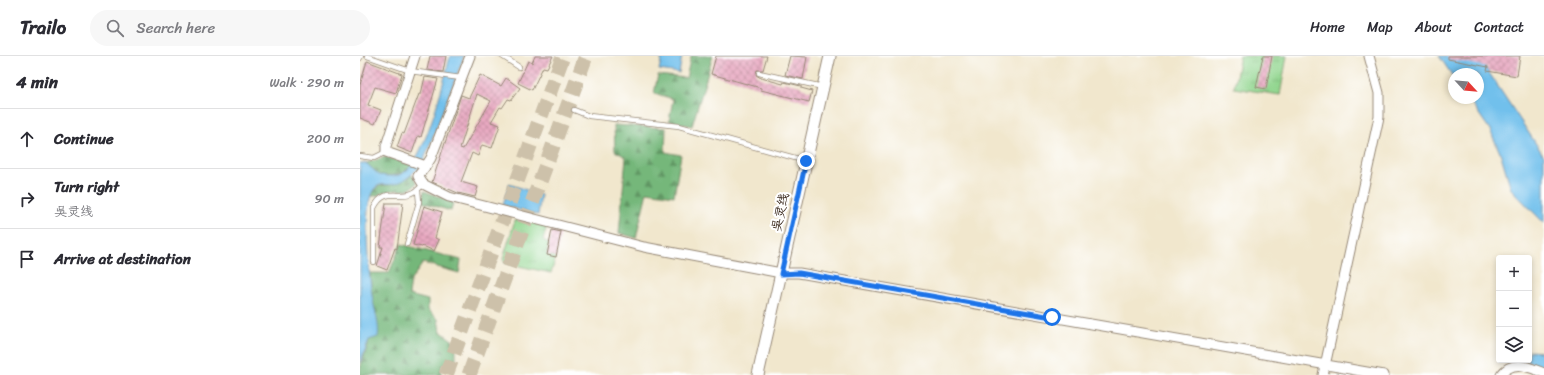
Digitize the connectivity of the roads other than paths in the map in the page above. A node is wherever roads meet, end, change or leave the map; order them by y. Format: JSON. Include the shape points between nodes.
{"nodes":[{"id":1,"x":367,"y":56,"type":"edge"},
{"id":2,"x":415,"y":56,"type":"edge"},
{"id":3,"x":470,"y":56,"type":"edge"},
{"id":4,"x":502,"y":56,"type":"edge"},
{"id":5,"x":830,"y":56,"type":"edge"},
{"id":6,"x":1369,"y":56,"type":"edge"},
{"id":7,"x":519,"y":67,"type":"dead end"},
{"id":8,"x":410,"y":71,"type":"junction"},
{"id":9,"x":759,"y":73,"type":"dead end"},
{"id":10,"x":460,"y":78,"type":"junction"},
{"id":11,"x":823,"y":87,"type":"junction"},
{"id":12,"x":574,"y":110,"type":"dead end"},
{"id":13,"x":386,"y":152,"type":"junction"},
{"id":14,"x":360,"y":156,"type":"edge"},
{"id":15,"x":806,"y":161,"type":"junction"},
{"id":16,"x":425,"y":166,"type":"junction"},
{"id":17,"x":420,"y":188,"type":"junction"},
{"id":18,"x":407,"y":244,"type":"dead end"},
{"id":19,"x":374,"y":262,"type":"dead end"},
{"id":20,"x":781,"y":274,"type":"junction"},
{"id":21,"x":1325,"y":364,"type":"junction"},
{"id":22,"x":1544,"y":373,"type":"edge"},
{"id":23,"x":758,"y":375,"type":"edge"},
{"id":24,"x":1323,"y":375,"type":"edge"},
{"id":25,"x":1384,"y":375,"type":"edge"},
{"id":26,"x":1500,"y":375,"type":"edge"}],
"edges":[{"from":1,"to":8,"type":"lane"},
{"from":2,"to":8,"type":"street"},
{"from":3,"to":10,"type":"street"},
{"from":4,"to":7,"type":"lane"},
{"from":5,"to":11,"type":"street","name":"吴灵线"},
{"from":6,"to":21,"type":"street","via":[[1378,93],[1379,117]]},
{"from":8,"to":10,"type":"lane"},
{"from":8,"to":13,"type":"street"},
{"from":9,"to":11,"type":"lane"},
{"from":10,"to":16,"type":"street","via":[[431,158]]},
{"from":11,"to":15,"type":"street","name":"吴灵线"},
{"from":12,"to":15,"type":"lane","via":[[589,116],[679,126]]},
{"from":13,"to":14,"type":"lane","via":[[374,158]]},
{"from":13,"to":16,"type":"street"},
{"from":15,"to":20,"type":"street","name":"吴灵线"},
{"from":16,"to":17,"type":"street","via":[[418,176]]},
{"from":17,"to":18,"type":"lane","via":[[419,202]]},
{"from":17,"to":19,"type":"lane","via":[[406,195],[385,195],[378,199],[374,208]]},
{"from":17,"to":20,"type":"street","via":[[644,247]]},
{"from":20,"to":21,"type":"street","via":[[799,273]]},
{"from":20,"to":23,"type":"street","name":"吴灵线"},
{"from":21,"to":24,"type":"street"},
{"from":21,"to":25,"type":"street"},
{"from":22,"to":26,"type":"street","via":[[1515,365],[1505,369]]}]}
